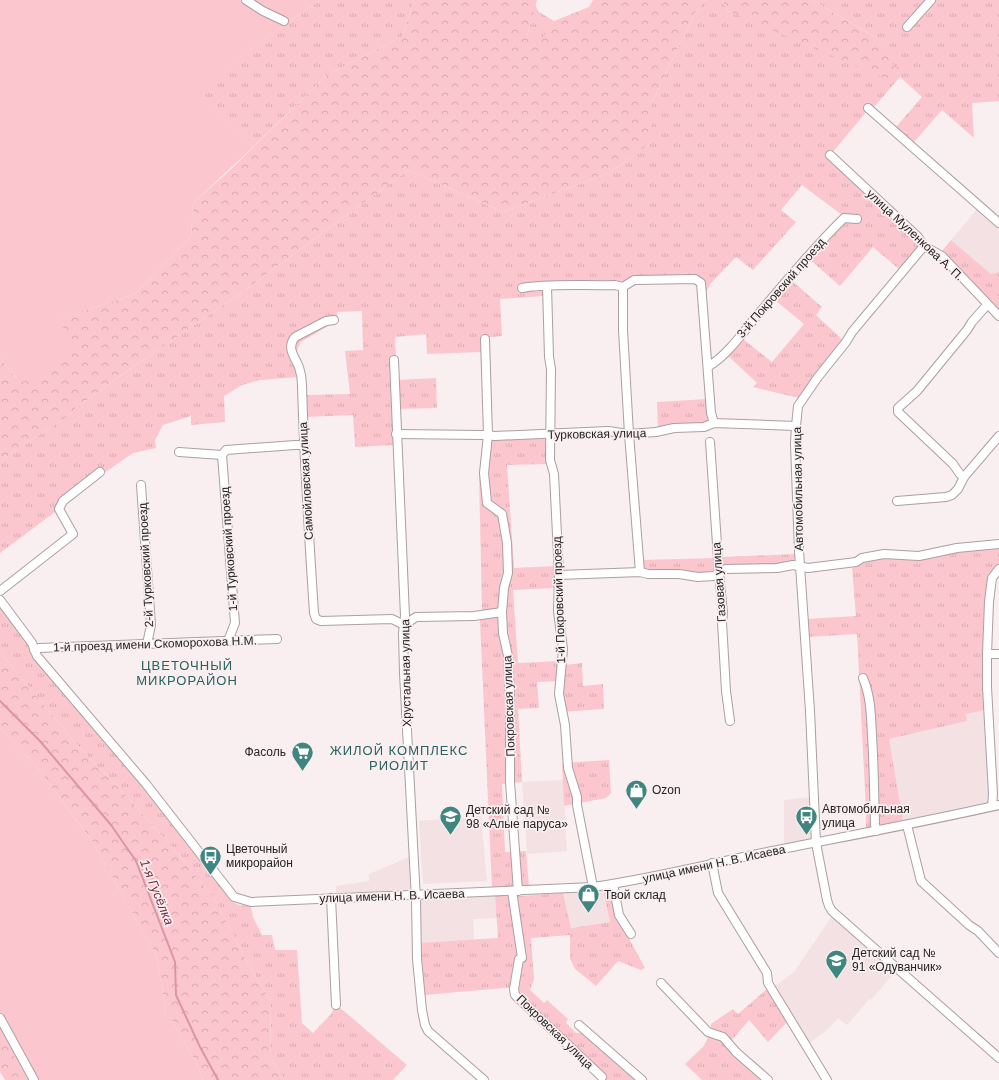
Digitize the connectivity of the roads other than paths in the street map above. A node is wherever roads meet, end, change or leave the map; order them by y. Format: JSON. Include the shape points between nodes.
{"nodes":[{"id":1,"x":246,"y":0,"type":"edge"},
{"id":2,"x":931,"y":0,"type":"edge"},
{"id":3,"x":284,"y":21,"type":"dead end"},
{"id":4,"x":907,"y":27,"type":"dead end"},
{"id":5,"x":868,"y":108,"type":"dead end"},
{"id":6,"x":830,"y":155,"type":"dead end"},
{"id":7,"x":857,"y":219,"type":"dead end"},
{"id":8,"x":999,"y":223,"type":"edge"},
{"id":9,"x":924,"y":246,"type":"junction"},
{"id":10,"x":547,"y":286,"type":"junction"},
{"id":11,"x":623,"y":287,"type":"junction"},
{"id":12,"x":522,"y":288,"type":"dead end"},
{"id":13,"x":987,"y":305,"type":"junction"},
{"id":14,"x":999,"y":316,"type":"edge"},
{"id":15,"x":334,"y":320,"type":"dead end"},
{"id":16,"x":485,"y":339,"type":"dead end"},
{"id":17,"x":394,"y":360,"type":"dead end"},
{"id":18,"x":709,"y":366,"type":"junction"},
{"id":19,"x":714,"y":423,"type":"junction"},
{"id":20,"x":796,"y":426,"type":"junction"},
{"id":21,"x":550,"y":433,"type":"junction"},
{"id":22,"x":396,"y":434,"type":"junction"},
{"id":23,"x":629,"y":434,"type":"junction"},
{"id":24,"x":488,"y":435,"type":"junction"},
{"id":25,"x":999,"y":436,"type":"edge"},
{"id":26,"x":710,"y":442,"type":"dead end"},
{"id":27,"x":304,"y":445,"type":"junction"},
{"id":28,"x":180,"y":452,"type":"dead end"},
{"id":29,"x":222,"y":455,"type":"junction"},
{"id":30,"x":100,"y":472,"type":"dead end"},
{"id":31,"x":964,"y":477,"type":"junction"},
{"id":32,"x":141,"y":485,"type":"dead end"},
{"id":33,"x":897,"y":501,"type":"dead end"},
{"id":34,"x":999,"y":544,"type":"edge"},
{"id":35,"x":800,"y":566,"type":"junction"},
{"id":36,"x":999,"y":569,"type":"edge"},
{"id":37,"x":640,"y":572,"type":"junction"},
{"id":38,"x":719,"y":573,"type":"junction"},
{"id":39,"x":559,"y":575,"type":"junction"},
{"id":40,"x":0,"y":591,"type":"edge"},
{"id":41,"x":0,"y":600,"type":"edge"},
{"id":42,"x":502,"y":612,"type":"junction"},
{"id":43,"x":404,"y":625,"type":"junction"},
{"id":44,"x":277,"y":639,"type":"dead end"},
{"id":45,"x":228,"y":641,"type":"junction"},
{"id":46,"x":147,"y":644,"type":"junction"},
{"id":47,"x":34,"y":650,"type":"junction"},
{"id":48,"x":987,"y":654,"type":"junction"},
{"id":49,"x":999,"y":654,"type":"edge"},
{"id":50,"x":863,"y":678,"type":"dead end"},
{"id":51,"x":730,"y":721,"type":"dead end"},
{"id":52,"x":995,"y":757,"type":"edge"},
{"id":53,"x":996,"y":793,"type":"edge"},
{"id":54,"x":996,"y":806,"type":"edge"},
{"id":55,"x":907,"y":825,"type":"junction"},
{"id":56,"x":876,"y":832,"type":"junction"},
{"id":57,"x":816,"y":843,"type":"junction"},
{"id":58,"x":712,"y":863,"type":"junction"},
{"id":59,"x":613,"y":884,"type":"junction"},
{"id":60,"x":593,"y":886,"type":"junction"},
{"id":61,"x":515,"y":891,"type":"junction"},
{"id":62,"x":415,"y":894,"type":"junction"},
{"id":63,"x":331,"y":898,"type":"junction"},
{"id":64,"x":630,"y":934,"type":"dead end"},
{"id":65,"x":999,"y":953,"type":"edge"},
{"id":66,"x":661,"y":983,"type":"dead end"},
{"id":67,"x":336,"y":1005,"type":"dead end"},
{"id":68,"x":0,"y":1018,"type":"edge"},
{"id":69,"x":578,"y":1025,"type":"dead end"},
{"id":70,"x":999,"y":1058,"type":"edge"},
{"id":71,"x":602,"y":1077,"type":"dead end"},
{"id":72,"x":34,"y":1080,"type":"edge"},
{"id":73,"x":484,"y":1080,"type":"edge"},
{"id":74,"x":642,"y":1080,"type":"edge"},
{"id":75,"x":768,"y":1080,"type":"edge"},
{"id":76,"x":828,"y":1080,"type":"edge"}],
"edges":[{"from":1,"to":3,"type":"street"},
{"from":2,"to":4,"type":"street"},
{"from":5,"to":8,"type":"street"},
{"from":6,"to":9,"type":"street","name":"улица Муленкова А. П.","via":[[918,237]]},
{"from":7,"to":18,"type":"street","name":"3-й Покровский проезд","via":[[844,218],[821,240],[736,340],[715,363]]},
{"from":9,"to":13,"type":"street","name":"улица Муленкова А. П.","via":[[942,256]]},
{"from":9,"to":20,"type":"street","name":"Автомобильная улица","via":[[818,377],[798,406]]},
{"from":10,"to":11,"type":"street"},
{"from":10,"to":12,"type":"street"},
{"from":10,"to":21,"type":"street","name":"1-й Покровский проезд","via":[[551,369]]},
{"from":11,"to":18,"type":"street","via":[[634,280],[694,279],[701,283]]},
{"from":11,"to":23,"type":"street"},
{"from":13,"to":14,"type":"street","name":"улица Муленкова А. П."},
{"from":13,"to":31,"type":"street","via":[[918,391],[898,408],[898,412]]},
{"from":15,"to":27,"type":"street","name":"Самойловская улица","via":[[326,320],[295,337],[290,346],[302,379]]},
{"from":16,"to":24,"type":"street","name":"Покровская улица"},
{"from":17,"to":22,"type":"street","name":"Хрустальная улица"},
{"from":18,"to":19,"type":"street"},
{"from":19,"to":20,"type":"street","name":"Турковская улица"},
{"from":19,"to":23,"type":"street","name":"Турковская улица","via":[[704,427]]},
{"from":20,"to":35,"type":"street","name":"Автомобильная улица"},
{"from":21,"to":23,"type":"street","name":"Турковская улица","via":[[608,431]]},
{"from":21,"to":24,"type":"street","name":"Турковская улица"},
{"from":21,"to":39,"type":"street","name":"1-й Покровский проезд"},
{"from":22,"to":24,"type":"street","name":"Турковская улица"},
{"from":22,"to":43,"type":"street","name":"Хрустальная улица"},
{"from":23,"to":37,"type":"street"},
{"from":24,"to":42,"type":"street","name":"Покровская улица","via":[[484,473],[487,503],[502,514],[507,544],[508,573]]},
{"from":25,"to":31,"type":"street"},
{"from":26,"to":38,"type":"street","name":"Газовая улица"},
{"from":27,"to":29,"type":"street","via":[[226,450]]},
{"from":27,"to":43,"type":"street","name":"Самойловская улица","via":[[316,619],[392,619]]},
{"from":28,"to":29,"type":"street"},
{"from":29,"to":45,"type":"street","name":"1-й Турковский проезд","via":[[235,623]]},
{"from":30,"to":40,"type":"street","via":[[63,501],[59,509],[73,534]]},
{"from":31,"to":33,"type":"street","via":[[952,495]]},
{"from":32,"to":46,"type":"street","name":"2-й Турковский проезд","via":[[151,625]]},
{"from":34,"to":35,"type":"street","via":[[957,548],[920,556],[884,554],[862,558],[856,562],[808,568]]},
{"from":35,"to":38,"type":"street","via":[[793,564],[777,568],[726,569]]},
{"from":35,"to":57,"type":"street","name":"Автомобильная улица"},
{"from":36,"to":48,"type":"street","via":[[992,578]]},
{"from":37,"to":38,"type":"street","via":[[698,576],[714,576]]},
{"from":37,"to":39,"type":"street"},
{"from":38,"to":51,"type":"street","name":"Газовая улица"},
{"from":39,"to":60,"type":"street","name":"1-й Покровский проезд","via":[[558,611],[563,649],[559,694],[565,725],[568,768],[577,797]]},
{"from":41,"to":47,"type":"street","via":[[32,643]]},
{"from":42,"to":43,"type":"street","via":[[474,616],[416,617]]},
{"from":42,"to":61,"type":"street","name":"Покровская улица","via":[[510,698],[510,782]]},
{"from":43,"to":62,"type":"street","name":"Хрустальная улица","via":[[404,681]]},
{"from":44,"to":45,"type":"street","name":"1-й проезд имени Скоморохова Н.М."},
{"from":45,"to":46,"type":"street","name":"1-й проезд имени Скоморохова Н.М."},
{"from":46,"to":47,"type":"street","name":"1-й проезд имени Скоморохова Н.М."},
{"from":47,"to":63,"type":"street","name":"улица имени Н. В. Исаева","via":[[146,784],[234,897],[251,902]]},
{"from":48,"to":49,"type":"street"},
{"from":48,"to":52,"type":"street"},
{"from":50,"to":56,"type":"street","via":[[870,704]]},
{"from":52,"to":53,"type":"street"},
{"from":53,"to":54,"type":"street"},
{"from":54,"to":55,"type":"street","name":"улица имени Н. В. Исаева"},
{"from":55,"to":56,"type":"street","name":"улица имени Н. В. Исаева"},
{"from":55,"to":65,"type":"street","via":[[921,881]]},
{"from":56,"to":57,"type":"street","name":"улица имени Н. В. Исаева"},
{"from":57,"to":58,"type":"street","name":"улица имени Н. В. Исаева"},
{"from":57,"to":70,"type":"street","name":"Автомобильная улица","via":[[826,900],[832,911]]},
{"from":58,"to":59,"type":"street","name":"улица имени Н. В. Исаева"},
{"from":58,"to":76,"type":"street","via":[[718,893],[767,973],[768,983]]},
{"from":59,"to":60,"type":"street","name":"улица имени Н. В. Исаева"},
{"from":59,"to":64,"type":"street","via":[[619,915]]},
{"from":60,"to":61,"type":"street","name":"улица имени Н. В. Исаева"},
{"from":61,"to":62,"type":"street","name":"улица имени Н. В. Исаева"},
{"from":61,"to":71,"type":"street","name":"Покровская улица","via":[[522,958],[519,959],[515,995]]},
{"from":62,"to":63,"type":"street","name":"улица имени Н. В. Исаева"},
{"from":62,"to":73,"type":"street","name":"Хрустальная улица","via":[[417,959],[425,1024],[430,1033]]},
{"from":63,"to":67,"type":"street"},
{"from":66,"to":75,"type":"street","via":[[708,1032],[723,1036],[736,1052]]},
{"from":68,"to":72,"type":"street"},
{"from":69,"to":74,"type":"street","name":"Покровская улица"}]}
